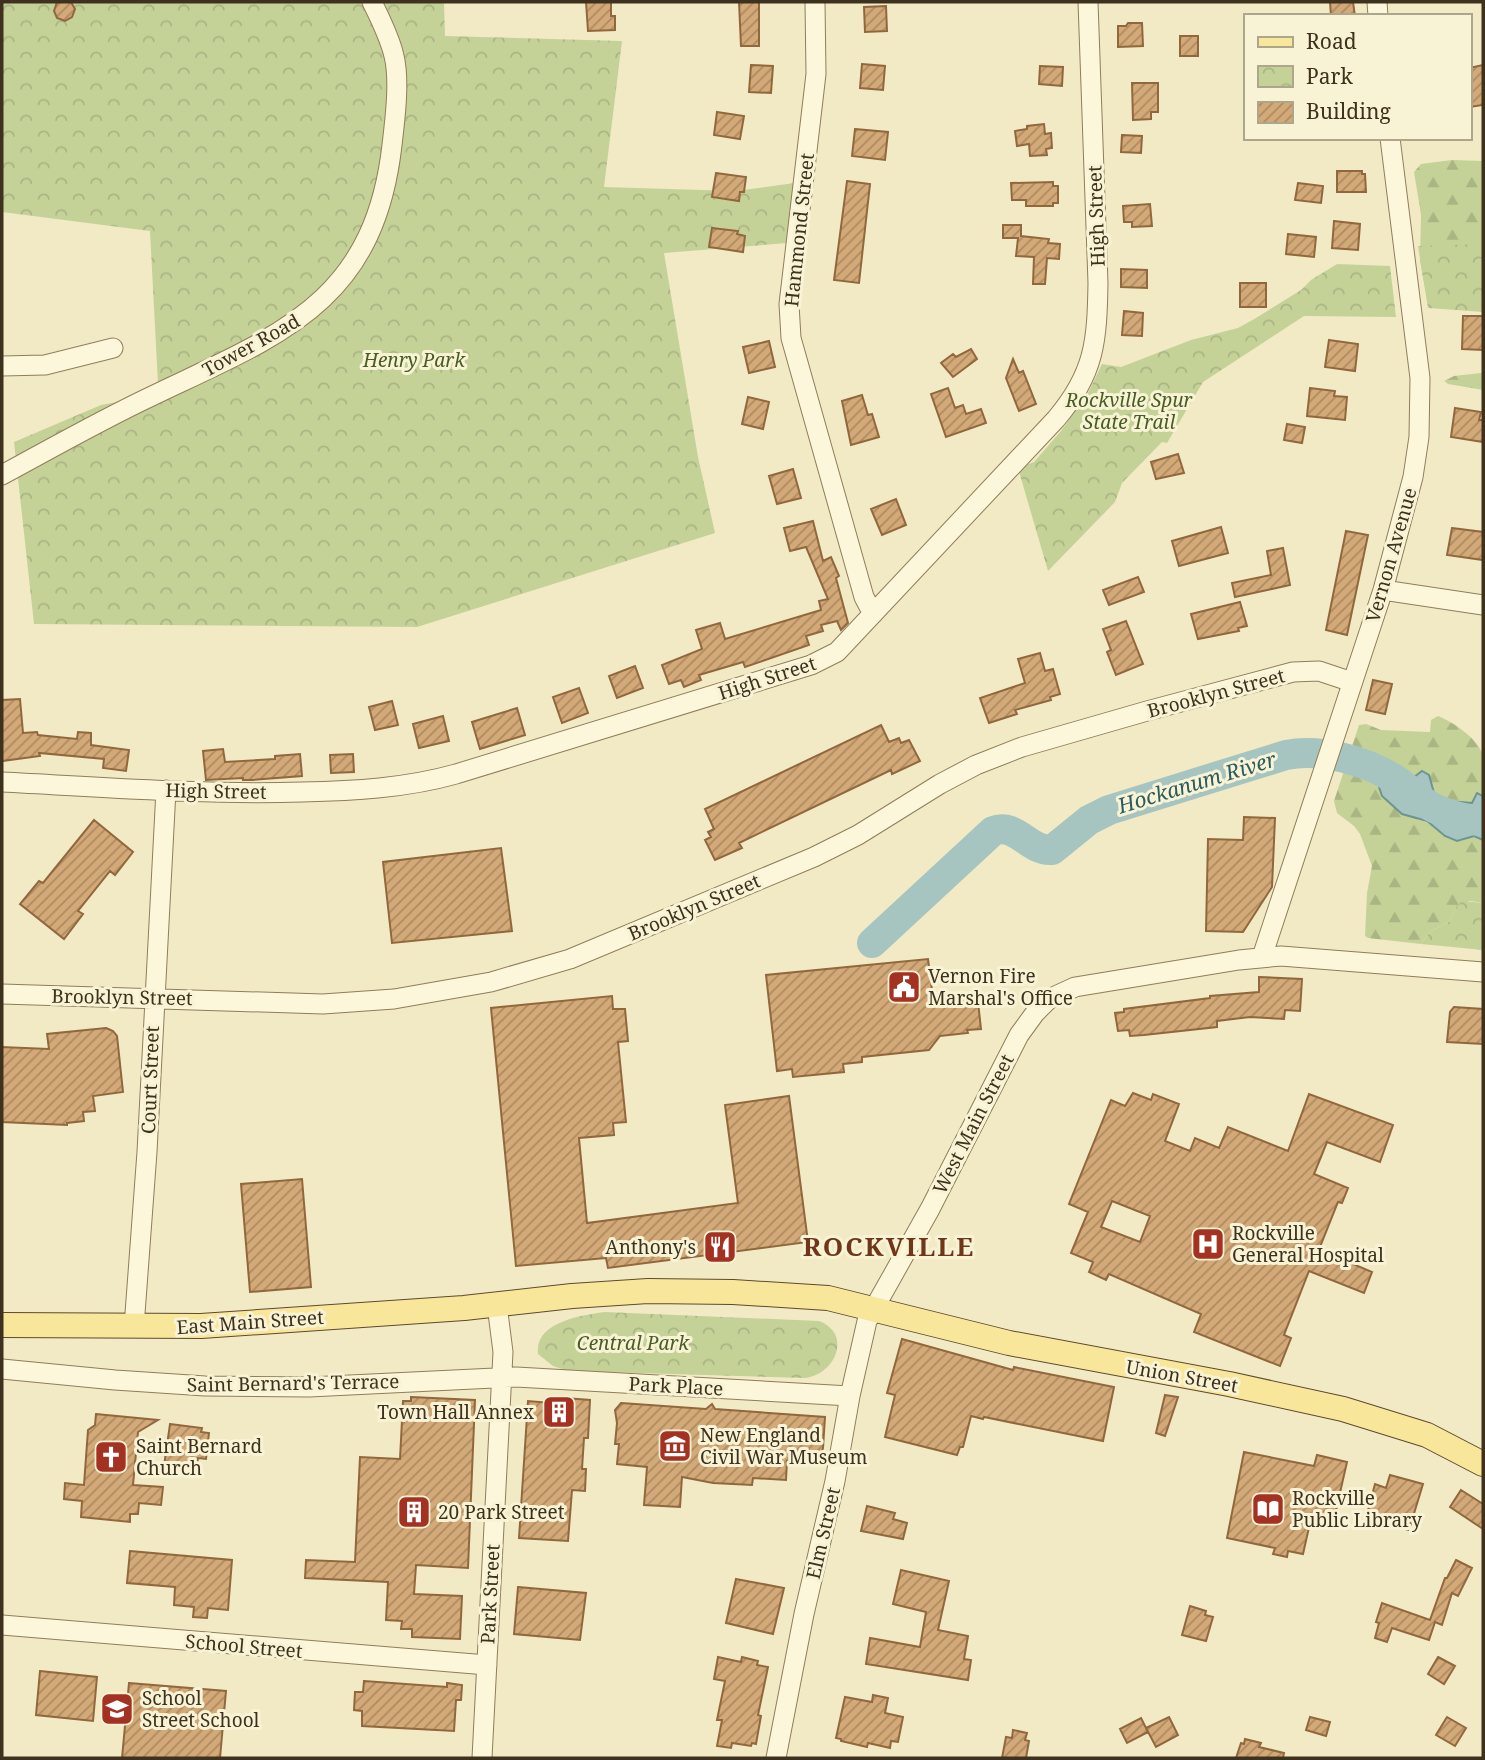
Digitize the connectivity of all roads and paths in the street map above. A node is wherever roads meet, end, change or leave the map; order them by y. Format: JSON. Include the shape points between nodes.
{"nodes":[{"id":1,"x":372,"y":2,"type":"edge"},
{"id":2,"x":815,"y":2,"type":"edge"},
{"id":3,"x":1088,"y":2,"type":"edge"},
{"id":4,"x":1390,"y":140,"type":"edge"},
{"id":5,"x":113,"y":348,"type":"dead end"},
{"id":6,"x":2,"y":366,"type":"edge"},
{"id":7,"x":2,"y":475,"type":"edge"},
{"id":8,"x":1383,"y":590,"type":"junction"},
{"id":9,"x":1483,"y":605,"type":"edge"},
{"id":10,"x":873,"y":614,"type":"junction"},
{"id":11,"x":1352,"y":682,"type":"junction"},
{"id":12,"x":2,"y":782,"type":"edge"},
{"id":13,"x":166,"y":790,"type":"junction"},
{"id":14,"x":1262,"y":957,"type":"junction"},
{"id":15,"x":1483,"y":972,"type":"edge"},
{"id":16,"x":2,"y":994,"type":"edge"},
{"id":17,"x":154,"y":998,"type":"junction"},
{"id":18,"x":497,"y":1305,"type":"junction"},
{"id":19,"x":873,"y":1309,"type":"junction"},
{"id":20,"x":2,"y":1325,"type":"edge"},
{"id":21,"x":134,"y":1327,"type":"junction"},
{"id":22,"x":2,"y":1369,"type":"edge"},
{"id":23,"x":502,"y":1377,"type":"junction"},
{"id":24,"x":850,"y":1395,"type":"junction"},
{"id":25,"x":1483,"y":1464,"type":"edge"},
{"id":26,"x":2,"y":1625,"type":"edge"},
{"id":27,"x":486,"y":1665,"type":"junction"},
{"id":28,"x":482,"y":1758,"type":"edge"},
{"id":29,"x":776,"y":1758,"type":"edge"}],
"edges":[{"from":1,"to":7,"type":"street","name":"Tower Road","via":[[394,57],[396,111],[383,200],[372,230],[339,283],[311,310],[256,346]]},
{"from":2,"to":10,"type":"street","name":"Hammond Street","via":[[816,74],[789,304],[791,338],[864,597]]},
{"from":3,"to":10,"type":"street","name":"High Street","via":[[1098,283],[1089,368],[1077,393],[1056,419]]},
{"from":4,"to":8,"type":"street","name":"Vernon Avenue","via":[[1420,395],[1413,477]]},
{"from":5,"to":6,"type":"street","via":[[45,365]]},
{"from":8,"to":9,"type":"street"},
{"from":8,"to":11,"type":"street","name":"Vernon Avenue"},
{"from":10,"to":13,"type":"street","name":"High Street","via":[[836,652],[811,665],[443,778],[328,791]]},
{"from":11,"to":14,"type":"street","name":"Vernon Avenue"},
{"from":11,"to":17,"type":"street","name":"Brooklyn Street","via":[[1319,671],[1293,672],[1022,747],[926,791],[814,857],[570,959],[509,978],[357,1002]]},
{"from":12,"to":13,"type":"street","name":"High Street"},
{"from":13,"to":17,"type":"street","name":"Court Street"},
{"from":14,"to":15,"type":"street","name":"West Main Street"},
{"from":14,"to":19,"type":"street","name":"West Main Street","via":[[1086,985],[1061,992],[1043,1004],[1015,1042]]},
{"from":16,"to":17,"type":"street","name":"Brooklyn Street"},
{"from":17,"to":21,"type":"street","name":"Court Street"},
{"from":18,"to":19,"type":"main road","via":[[680,1291],[828,1298]]},
{"from":18,"to":21,"type":"main road","name":"East Main Street"},
{"from":18,"to":23,"type":"street","name":"Park Street"},
{"from":19,"to":24,"type":"street","name":"Elm Street"},
{"from":19,"to":25,"type":"main road","name":"Union Street","via":[[1009,1343],[1352,1411],[1427,1435]]},
{"from":20,"to":21,"type":"main road","name":"East Main Street"},
{"from":22,"to":23,"type":"street","name":"Saint Bernard's Terrace","via":[[242,1387]]},
{"from":23,"to":24,"type":"street","name":"Park Place"},
{"from":23,"to":27,"type":"street","name":"Park Street"},
{"from":24,"to":29,"type":"street","name":"Elm Street"},
{"from":26,"to":27,"type":"street","name":"School Street"},
{"from":27,"to":28,"type":"street","name":"Park Street"}]}
